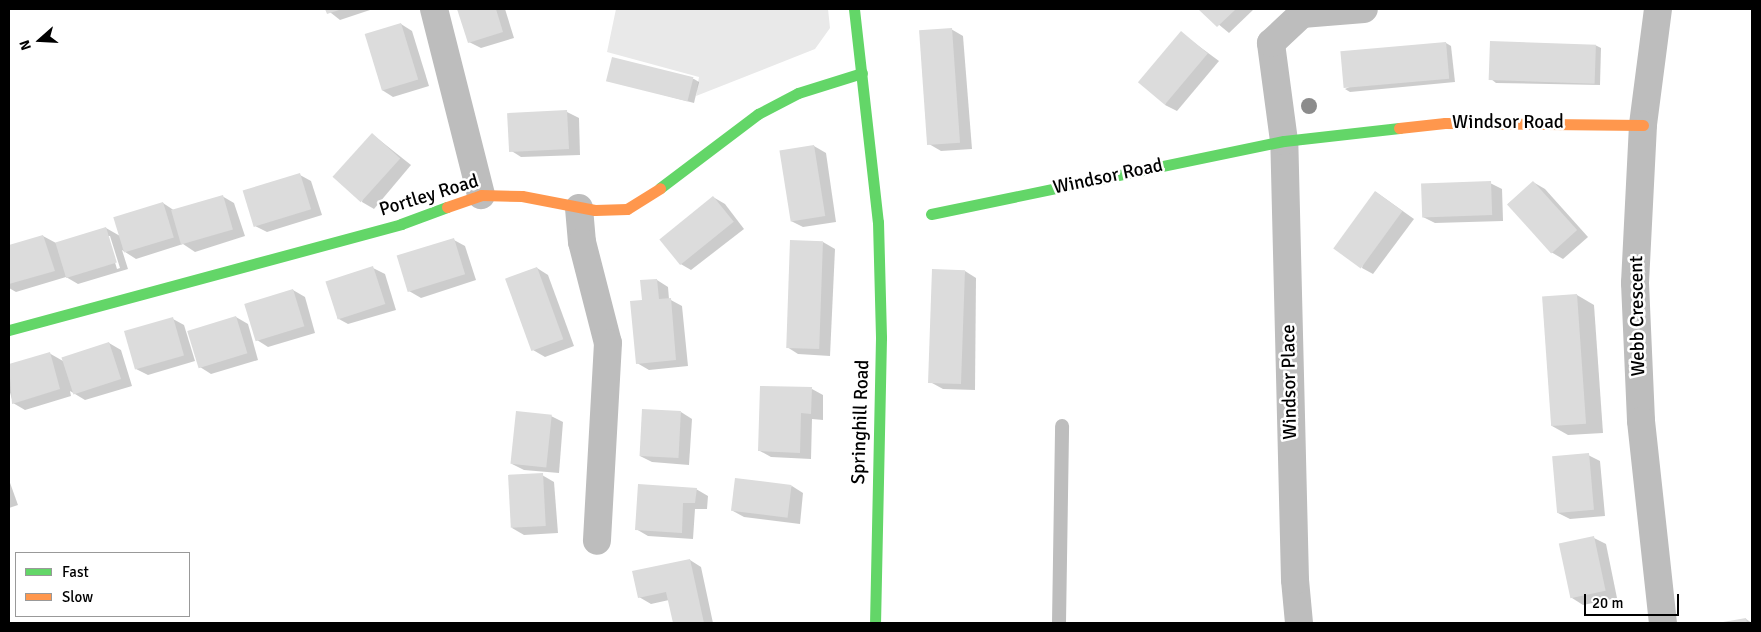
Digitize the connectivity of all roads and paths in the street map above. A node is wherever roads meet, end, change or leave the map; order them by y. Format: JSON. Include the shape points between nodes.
{"nodes":[{"id":1,"x":434,"y":9,"type":"edge"},
{"id":2,"x":854,"y":9,"type":"edge"},
{"id":3,"x":1364,"y":9,"type":"edge"},
{"id":4,"x":1658,"y":9,"type":"edge"},
{"id":5,"x":862,"y":73,"type":"junction"},
{"id":6,"x":1643,"y":125,"type":"junction"},
{"id":7,"x":1284,"y":141,"type":"junction"},
{"id":8,"x":481,"y":195,"type":"junction"},
{"id":9,"x":579,"y":208,"type":"junction"},
{"id":10,"x":931,"y":214,"type":"dead end"},
{"id":11,"x":9,"y":330,"type":"edge"},
{"id":12,"x":1062,"y":426,"type":"dead end"},
{"id":13,"x":598,"y":541,"type":"dead end"},
{"id":14,"x":874,"y":623,"type":"edge"},
{"id":15,"x":1058,"y":623,"type":"edge"},
{"id":16,"x":1299,"y":623,"type":"edge"},
{"id":17,"x":1663,"y":623,"type":"edge"}],
"edges":[{"from":1,"to":8,"type":"street"},
{"from":2,"to":5,"type":"street","name":"Springhill Road"},
{"from":3,"to":7,"type":"street","via":[[1302,14],[1271,42]]},
{"from":4,"to":6,"type":"street","name":"Webb Crescent"},
{"from":5,"to":9,"type":"street","name":"Portley Road","via":[[798,93],[758,114],[627,209]]},
{"from":5,"to":14,"type":"street","name":"Springhill Road","via":[[878,222],[881,338]]},
{"from":6,"to":7,"type":"street","name":"Windsor Road","via":[[1445,123]]},
{"from":6,"to":17,"type":"street","name":"Webb Crescent","via":[[1635,283],[1641,421]]},
{"from":7,"to":10,"type":"street","name":"Windsor Road"},
{"from":7,"to":16,"type":"street","name":"Windsor Place","via":[[1295,580]]},
{"from":8,"to":9,"type":"street","name":"Portley Road","via":[[522,196]]},
{"from":8,"to":11,"type":"street","name":"Portley Road","via":[[401,224]]},
{"from":9,"to":13,"type":"street","via":[[582,242],[608,343]]},
{"from":12,"to":15,"type":"lane"}]}
